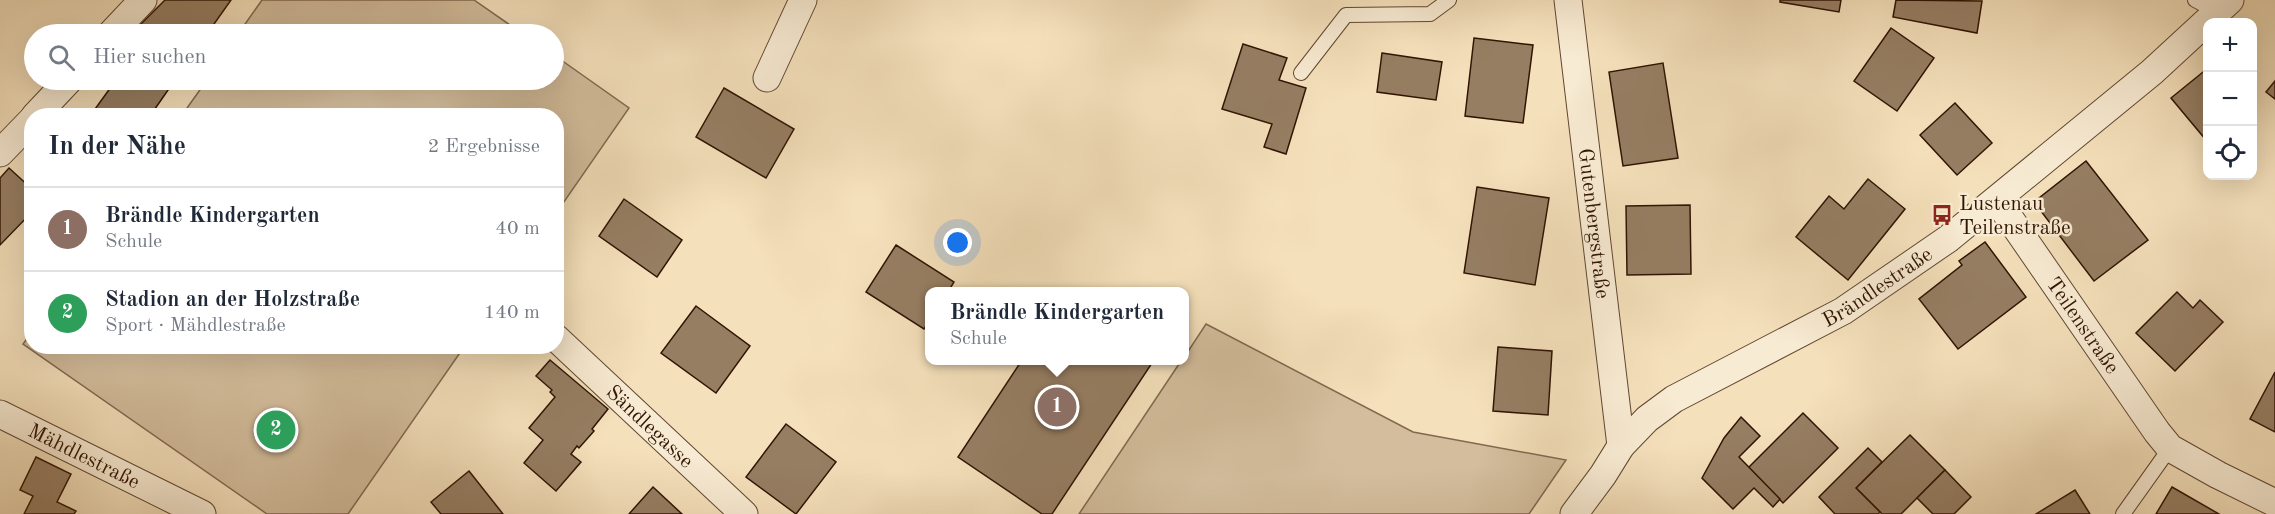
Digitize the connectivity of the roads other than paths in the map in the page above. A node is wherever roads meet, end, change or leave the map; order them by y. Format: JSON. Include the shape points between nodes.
{"nodes":[{"id":1,"x":143,"y":0,"type":"edge"},
{"id":2,"x":803,"y":0,"type":"edge"},
{"id":3,"x":1449,"y":0,"type":"edge"},
{"id":4,"x":1568,"y":0,"type":"edge"},
{"id":5,"x":2214,"y":4,"type":"edge"},
{"id":6,"x":120,"y":24,"type":"edge"},
{"id":7,"x":1301,"y":73,"type":"dead end"},
{"id":8,"x":767,"y":78,"type":"dead end"},
{"id":9,"x":60,"y":90,"type":"edge"},
{"id":10,"x":43,"y":108,"type":"edge"},
{"id":11,"x":24,"y":128,"type":"edge"},
{"id":12,"x":0,"y":153,"type":"edge"},
{"id":13,"x":1997,"y":200,"type":"junction"},
{"id":14,"x":564,"y":345,"type":"edge"},
{"id":15,"x":0,"y":414,"type":"edge"},
{"id":16,"x":1621,"y":446,"type":"junction"},
{"id":17,"x":2170,"y":448,"type":"junction"},
{"id":18,"x":2270,"y":506,"type":"edge"},
{"id":19,"x":202,"y":514,"type":"edge"},
{"id":20,"x":744,"y":514,"type":"edge"},
{"id":21,"x":1574,"y":514,"type":"edge"},
{"id":22,"x":2123,"y":514,"type":"edge"}],
"edges":[{"from":1,"to":6,"type":"street"},
{"from":2,"to":8,"type":"street"},
{"from":3,"to":7,"type":"lane","via":[[1430,14],[1346,15]]},
{"from":4,"to":16,"type":"street","name":"Gutenbergstraße"},
{"from":5,"to":13,"type":"street","name":"Brändlestraße","via":[[2152,72]]},
{"from":9,"to":10,"type":"street"},
{"from":11,"to":12,"type":"street"},
{"from":13,"to":16,"type":"street","name":"Brändlestraße","via":[[1844,311],[1674,399]]},
{"from":13,"to":17,"type":"street","name":"Teilenstraße"},
{"from":14,"to":20,"type":"street","name":"Sändlegasse"},
{"from":15,"to":19,"type":"street","name":"Mähdlestraße"},
{"from":16,"to":21,"type":"street","name":"Brändlestraße"},
{"from":17,"to":18,"type":"street","name":"Teilenstraße"},
{"from":17,"to":22,"type":"lane"}]}
